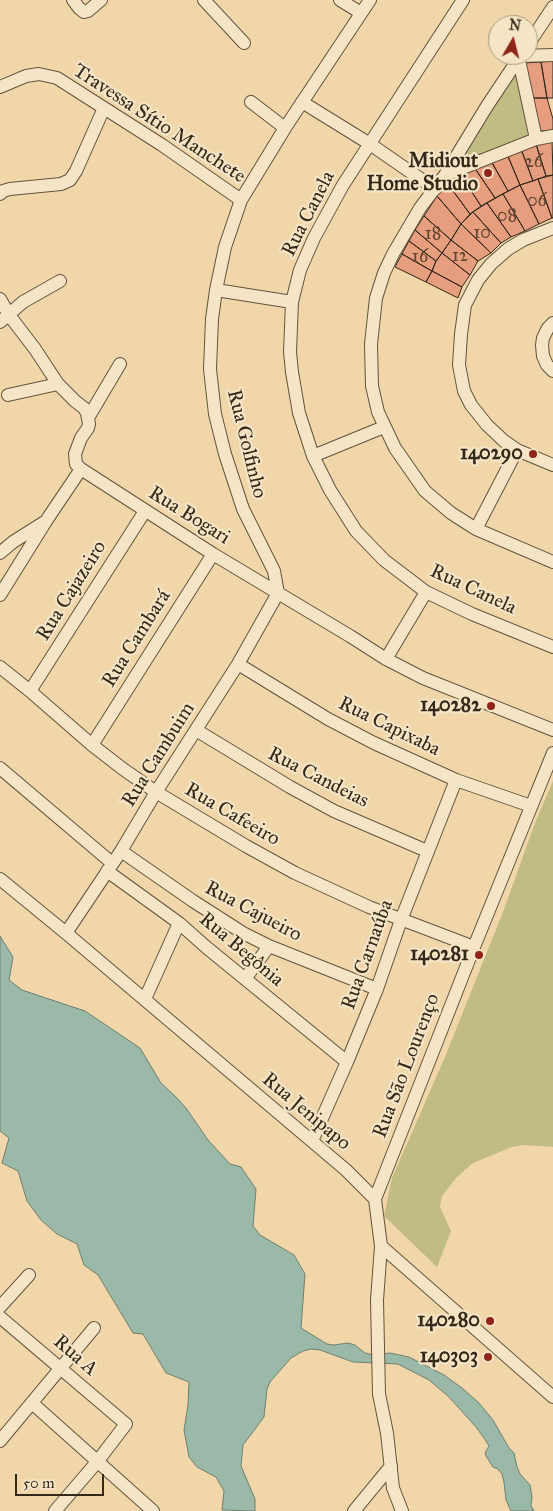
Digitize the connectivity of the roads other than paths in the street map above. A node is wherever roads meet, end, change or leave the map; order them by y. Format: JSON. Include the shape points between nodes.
{"nodes":[{"id":1,"x":73,"y":0,"type":"edge"},
{"id":2,"x":101,"y":0,"type":"edge"},
{"id":3,"x":204,"y":0,"type":"edge"},
{"id":4,"x":340,"y":0,"type":"edge"},
{"id":5,"x":370,"y":0,"type":"edge"},
{"id":6,"x":463,"y":0,"type":"edge"},
{"id":7,"x":553,"y":7,"type":"edge"},
{"id":8,"x":361,"y":13,"type":"junction"},
{"id":9,"x":538,"y":30,"type":"edge"},
{"id":10,"x":244,"y":44,"type":"dead end"},
{"id":11,"x":538,"y":56,"type":"edge"},
{"id":12,"x":553,"y":56,"type":"edge"},
{"id":13,"x":515,"y":65,"type":"edge"},
{"id":14,"x":522,"y":65,"type":"edge"},
{"id":15,"x":0,"y":87,"type":"edge"},
{"id":16,"x":251,"y":102,"type":"dead end"},
{"id":17,"x":302,"y":102,"type":"junction"},
{"id":18,"x":104,"y":108,"type":"junction"},
{"id":19,"x":285,"y":128,"type":"junction"},
{"id":20,"x":553,"y":136,"type":"edge"},
{"id":21,"x":536,"y":139,"type":"junction"},
{"id":22,"x":370,"y":144,"type":"junction"},
{"id":23,"x":445,"y":175,"type":"junction"},
{"id":24,"x":435,"y":189,"type":"junction"},
{"id":25,"x":0,"y":194,"type":"edge"},
{"id":26,"x":241,"y":200,"type":"junction"},
{"id":27,"x":553,"y":228,"type":"edge"},
{"id":28,"x":60,"y":280,"type":"dead end"},
{"id":29,"x":216,"y":290,"type":"junction"},
{"id":30,"x":0,"y":299,"type":"edge"},
{"id":31,"x":292,"y":302,"type":"junction"},
{"id":32,"x":4,"y":319,"type":"edge"},
{"id":33,"x":553,"y":323,"type":"edge"},
{"id":34,"x":120,"y":364,"type":"dead end"},
{"id":35,"x":553,"y":371,"type":"edge"},
{"id":36,"x":58,"y":384,"type":"junction"},
{"id":37,"x":8,"y":395,"type":"dead end"},
{"id":38,"x":86,"y":413,"type":"junction"},
{"id":39,"x":384,"y":427,"type":"junction"},
{"id":40,"x":517,"y":450,"type":"junction"},
{"id":41,"x":313,"y":456,"type":"junction"},
{"id":42,"x":553,"y":466,"type":"edge"},
{"id":43,"x":81,"y":469,"type":"junction"},
{"id":44,"x":144,"y":511,"type":"junction"},
{"id":45,"x":46,"y":521,"type":"junction"},
{"id":46,"x":476,"y":529,"type":"junction"},
{"id":47,"x":0,"y":553,"type":"edge"},
{"id":48,"x":213,"y":554,"type":"junction"},
{"id":49,"x":553,"y":562,"type":"edge"},
{"id":50,"x":426,"y":592,"type":"junction"},
{"id":51,"x":278,"y":593,"type":"junction"},
{"id":52,"x":0,"y":595,"type":"edge"},
{"id":53,"x":553,"y":647,"type":"edge"},
{"id":54,"x":386,"y":659,"type":"junction"},
{"id":55,"x":238,"y":664,"type":"junction"},
{"id":56,"x":0,"y":667,"type":"edge"},
{"id":57,"x":30,"y":690,"type":"junction"},
{"id":58,"x":196,"y":730,"type":"junction"},
{"id":59,"x":553,"y":730,"type":"edge"},
{"id":60,"x":92,"y":745,"type":"junction"},
{"id":61,"x":553,"y":753,"type":"edge"},
{"id":62,"x":0,"y":768,"type":"edge"},
{"id":63,"x":456,"y":780,"type":"junction"},
{"id":64,"x":156,"y":792,"type":"junction"},
{"id":65,"x":531,"y":806,"type":"junction"},
{"id":66,"x":427,"y":851,"type":"junction"},
{"id":67,"x":121,"y":852,"type":"junction"},
{"id":68,"x":110,"y":867,"type":"junction"},
{"id":69,"x":0,"y":878,"type":"edge"},
{"id":70,"x":401,"y":920,"type":"junction"},
{"id":71,"x":179,"y":923,"type":"junction"},
{"id":72,"x":66,"y":933,"type":"junction"},
{"id":73,"x":269,"y":946,"type":"junction"},
{"id":74,"x":474,"y":947,"type":"junction"},
{"id":75,"x":245,"y":979,"type":"junction"},
{"id":76,"x":377,"y":989,"type":"junction"},
{"id":77,"x":145,"y":999,"type":"junction"},
{"id":78,"x":347,"y":1062,"type":"junction"},
{"id":79,"x":312,"y":1141,"type":"junction"},
{"id":80,"x":375,"y":1199,"type":"junction"},
{"id":81,"x":381,"y":1246,"type":"junction"},
{"id":82,"x":29,"y":1275,"type":"dead end"},
{"id":83,"x":0,"y":1308,"type":"edge"},
{"id":84,"x":0,"y":1317,"type":"edge"},
{"id":85,"x":94,"y":1328,"type":"dead end"},
{"id":86,"x":60,"y":1368,"type":"junction"},
{"id":87,"x":553,"y":1397,"type":"edge"},
{"id":88,"x":32,"y":1403,"type":"junction"},
{"id":89,"x":0,"y":1441,"type":"edge"},
{"id":90,"x":97,"y":1462,"type":"junction"},
{"id":91,"x":391,"y":1466,"type":"junction"},
{"id":92,"x":55,"y":1511,"type":"edge"},
{"id":93,"x":153,"y":1511,"type":"edge"},
{"id":94,"x":354,"y":1511,"type":"edge"},
{"id":95,"x":402,"y":1511,"type":"edge"}],
"edges":[{"from":1,"to":2,"type":"street","via":[[84,12]]},
{"from":3,"to":10,"type":"street"},
{"from":4,"to":8,"type":"street"},
{"from":5,"to":8,"type":"street","name":"Rua Golfinho"},
{"from":6,"to":22,"type":"street","name":"Rua Canela"},
{"from":7,"to":9,"type":"street"},
{"from":8,"to":17,"type":"street","name":"Rua Golfinho"},
{"from":11,"to":12,"type":"street"},
{"from":13,"to":23,"type":"street"},
{"from":14,"to":21,"type":"street"},
{"from":15,"to":18,"type":"street","name":"Travessa Sítio Manchete","via":[[39,74],[57,78]]},
{"from":16,"to":19,"type":"street"},
{"from":17,"to":19,"type":"street","name":"Rua Golfinho"},
{"from":17,"to":22,"type":"street"},
{"from":18,"to":25,"type":"street","via":[[70,180],[62,184],[10,189]]},
{"from":18,"to":26,"type":"street","name":"Travessa Sítio Manchete"},
{"from":19,"to":26,"type":"street","name":"Rua Golfinho"},
{"from":20,"to":21,"type":"street"},
{"from":21,"to":23,"type":"street"},
{"from":22,"to":24,"type":"street"},
{"from":22,"to":31,"type":"street","name":"Rua Canela","via":[[314,238],[300,270]]},
{"from":23,"to":24,"type":"street"},
{"from":24,"to":39,"type":"street","via":[[393,254],[376,298],[371,344],[372,386]]},
{"from":26,"to":29,"type":"street","name":"Rua Golfinho","via":[[225,247]]},
{"from":27,"to":40,"type":"street","via":[[508,249],[478,280],[465,305],[459,365],[464,392],[487,425]]},
{"from":28,"to":32,"type":"street","via":[[23,302]]},
{"from":29,"to":31,"type":"street"},
{"from":29,"to":51,"type":"street","name":"Rua Golfinho","via":[[210,369],[215,414],[243,509],[274,571]]},
{"from":30,"to":32,"type":"street"},
{"from":31,"to":41,"type":"street","name":"Rua Canela","via":[[292,372],[299,412]]},
{"from":32,"to":36,"type":"street","via":[[35,350]]},
{"from":33,"to":35,"type":"street","via":[[542,345],[543,356]]},
{"from":34,"to":38,"type":"street"},
{"from":36,"to":37,"type":"street"},
{"from":36,"to":38,"type":"street"},
{"from":38,"to":43,"type":"street","via":[[88,428],[75,454],[76,464]]},
{"from":39,"to":41,"type":"street"},
{"from":39,"to":46,"type":"street","via":[[425,491]]},
{"from":40,"to":42,"type":"street"},
{"from":40,"to":46,"type":"street"},
{"from":41,"to":50,"type":"street","name":"Rua Canela","via":[[356,531],[384,560]]},
{"from":43,"to":44,"type":"street","name":"Rua Bogari"},
{"from":43,"to":45,"type":"street"},
{"from":44,"to":48,"type":"street","name":"Rua Bogari"},
{"from":44,"to":57,"type":"street","name":"Rua Cajazeiro"},
{"from":45,"to":47,"type":"street"},
{"from":45,"to":52,"type":"street"},
{"from":46,"to":49,"type":"street"},
{"from":48,"to":51,"type":"street","name":"Rua Bogari"},
{"from":48,"to":60,"type":"street","name":"Rua Cambará"},
{"from":50,"to":53,"type":"street","name":"Rua Canela"},
{"from":50,"to":54,"type":"street"},
{"from":51,"to":54,"type":"street"},
{"from":51,"to":55,"type":"street","name":"Rua Cambuim"},
{"from":54,"to":59,"type":"street","via":[[424,678]]},
{"from":55,"to":58,"type":"street","name":"Rua Cambuim"},
{"from":55,"to":63,"type":"street","name":"Rua Capixaba","via":[[374,743]]},
{"from":56,"to":57,"type":"street","name":"Rua Cafeeiro"},
{"from":57,"to":60,"type":"street","name":"Rua Cafeeiro"},
{"from":58,"to":64,"type":"street","name":"Rua Cambuim"},
{"from":58,"to":66,"type":"street","name":"Rua Candeias","via":[[334,811]]},
{"from":60,"to":64,"type":"street","name":"Rua Cafeeiro"},
{"from":61,"to":65,"type":"street","name":"Rua São Lourenço"},
{"from":62,"to":68,"type":"street"},
{"from":63,"to":65,"type":"street","name":"Rua Capixaba"},
{"from":63,"to":66,"type":"street","name":"Rua Carnaúba"},
{"from":64,"to":67,"type":"street","name":"Rua Cambuim"},
{"from":64,"to":70,"type":"street","name":"Rua Cafeeiro","via":[[295,873]]},
{"from":65,"to":74,"type":"street","name":"Rua São Lourenço"},
{"from":66,"to":70,"type":"street","name":"Rua Carnaúba"},
{"from":67,"to":68,"type":"street","name":"Rua Cambuim"},
{"from":67,"to":73,"type":"street","name":"Rua Cajueiro","via":[[193,902]]},
{"from":68,"to":71,"type":"street","name":"Rua Begônia"},
{"from":68,"to":72,"type":"street","name":"Rua Cambuim"},
{"from":69,"to":72,"type":"street","name":"Rua Jenipapo"},
{"from":70,"to":74,"type":"street","name":"Rua Cafeeiro"},
{"from":70,"to":76,"type":"street","name":"Rua Carnaúba"},
{"from":71,"to":75,"type":"street","name":"Rua Begônia"},
{"from":71,"to":77,"type":"street"},
{"from":72,"to":77,"type":"street","name":"Rua Jenipapo"},
{"from":73,"to":75,"type":"street"},
{"from":73,"to":76,"type":"street","name":"Rua Cajueiro"},
{"from":74,"to":80,"type":"street","name":"Rua São Lourenço"},
{"from":75,"to":78,"type":"street","name":"Rua Begônia"},
{"from":76,"to":78,"type":"street","name":"Rua Carnaúba"},
{"from":77,"to":79,"type":"street","name":"Rua Jenipapo"},
{"from":78,"to":79,"type":"street","name":"Rua Carnaúba"},
{"from":79,"to":80,"type":"street","name":"Rua Jenipapo"},
{"from":80,"to":81,"type":"street"},
{"from":81,"to":87,"type":"street"},
{"from":81,"to":91,"type":"street","via":[[377,1300],[379,1394]]},
{"from":82,"to":83,"type":"street"},
{"from":84,"to":86,"type":"street","name":"Rua A"},
{"from":85,"to":86,"type":"street"},
{"from":86,"to":88,"type":"street"},
{"from":86,"to":90,"type":"street","name":"Rua A","via":[[126,1424]]},
{"from":88,"to":89,"type":"street"},
{"from":88,"to":90,"type":"street"},
{"from":90,"to":92,"type":"street"},
{"from":90,"to":93,"type":"street"},
{"from":91,"to":94,"type":"street"},
{"from":91,"to":95,"type":"street","via":[[393,1488]]}]}
